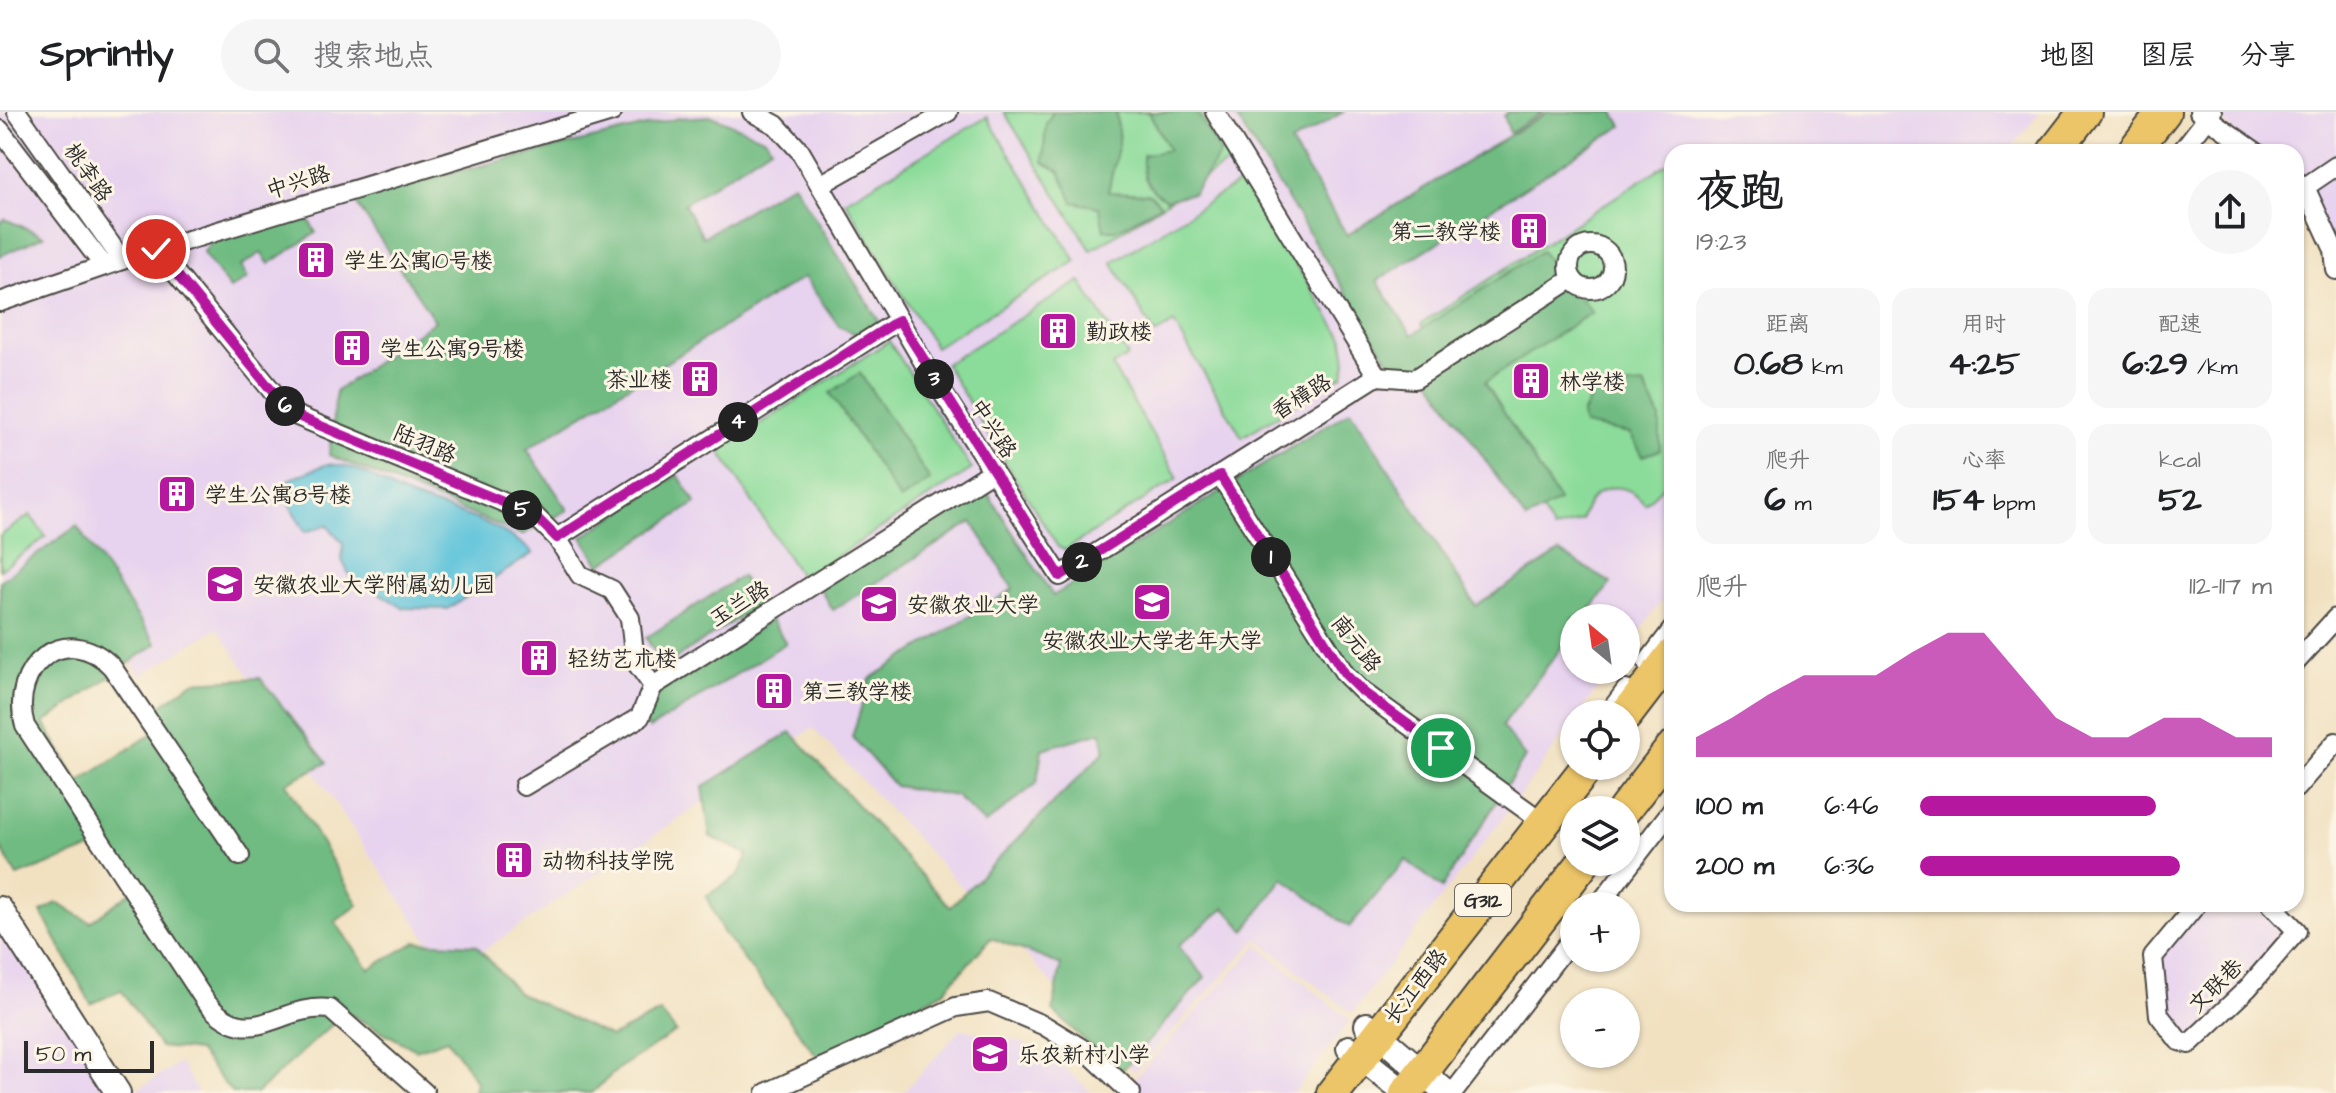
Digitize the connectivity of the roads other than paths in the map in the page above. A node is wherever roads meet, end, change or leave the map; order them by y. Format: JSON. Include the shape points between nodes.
{"nodes":[{"id":1,"x":17,"y":112,"type":"edge"},
{"id":2,"x":612,"y":112,"type":"edge"},
{"id":3,"x":752,"y":112,"type":"edge"},
{"id":4,"x":948,"y":112,"type":"edge"},
{"id":5,"x":1215,"y":112,"type":"edge"},
{"id":6,"x":2072,"y":112,"type":"edge"},
{"id":7,"x":2085,"y":112,"type":"edge"},
{"id":8,"x":2164,"y":112,"type":"edge"},
{"id":9,"x":2206,"y":114,"type":"edge"},
{"id":10,"x":0,"y":130,"type":"edge"},
{"id":11,"x":2046,"y":144,"type":"edge"},
{"id":12,"x":2060,"y":144,"type":"edge"},
{"id":13,"x":2139,"y":144,"type":"edge"},
{"id":14,"x":2186,"y":144,"type":"edge"},
{"id":15,"x":2245,"y":144,"type":"edge"},
{"id":16,"x":2336,"y":166,"type":"edge"},
{"id":17,"x":820,"y":185,"type":"junction"},
{"id":18,"x":2304,"y":187,"type":"edge"},
{"id":19,"x":2304,"y":199,"type":"edge"},
{"id":20,"x":156,"y":249,"type":"junction"},
{"id":21,"x":122,"y":260,"type":"junction"},
{"id":22,"x":104,"y":266,"type":"junction"},
{"id":23,"x":2336,"y":270,"type":"edge"},
{"id":24,"x":1572,"y":279,"type":"dead end"},
{"id":25,"x":0,"y":302,"type":"edge"},
{"id":26,"x":899,"y":320,"type":"junction"},
{"id":27,"x":1377,"y":376,"type":"junction"},
{"id":28,"x":993,"y":471,"type":"junction"},
{"id":29,"x":1220,"y":475,"type":"junction"},
{"id":30,"x":557,"y":538,"type":"junction"},
{"id":31,"x":1060,"y":576,"type":"joint"},
{"id":32,"x":2336,"y":618,"type":"edge"},
{"id":33,"x":1664,"y":640,"type":"edge"},
{"id":34,"x":2304,"y":653,"type":"edge"},
{"id":35,"x":1664,"y":665,"type":"edge"},
{"id":36,"x":653,"y":686,"type":"junction"},
{"id":37,"x":1619,"y":700,"type":"edge"},
{"id":38,"x":1638,"y":700,"type":"edge"},
{"id":39,"x":2336,"y":742,"type":"edge"},
{"id":40,"x":1664,"y":758,"type":"edge"},
{"id":41,"x":2304,"y":779,"type":"edge"},
{"id":42,"x":1561,"y":780,"type":"edge"},
{"id":43,"x":1575,"y":780,"type":"edge"},
{"id":44,"x":524,"y":786,"type":"dead end"},
{"id":45,"x":1635,"y":796,"type":"edge"},
{"id":46,"x":1538,"y":818,"type":"junction"},
{"id":47,"x":1664,"y":820,"type":"edge"},
{"id":48,"x":240,"y":856,"type":"dead end"},
{"id":49,"x":1573,"y":876,"type":"edge"},
{"id":50,"x":1609,"y":892,"type":"edge"},
{"id":51,"x":0,"y":909,"type":"edge"},
{"id":52,"x":2190,"y":912,"type":"edge"},
{"id":53,"x":2279,"y":912,"type":"edge"},
{"id":54,"x":1560,"y":954,"type":"edge"},
{"id":55,"x":1364,"y":1041,"type":"junction"},
{"id":56,"x":1411,"y":1086,"type":"edge"},
{"id":57,"x":118,"y":1093,"type":"edge"},
{"id":58,"x":425,"y":1093,"type":"edge"},
{"id":59,"x":766,"y":1093,"type":"edge"},
{"id":60,"x":1131,"y":1093,"type":"edge"},
{"id":61,"x":1314,"y":1093,"type":"edge"},
{"id":62,"x":1333,"y":1093,"type":"edge"},
{"id":63,"x":1450,"y":1093,"type":"edge"}],
"edges":[{"from":1,"to":21,"type":"street","name":"桃李路"},
{"from":2,"to":20,"type":"street","name":"中兴路"},
{"from":3,"to":17,"type":"street","name":"中兴路","via":[[790,138]]},
{"from":4,"to":17,"type":"street"},
{"from":5,"to":27,"type":"street"},
{"from":6,"to":11,"type":"street"},
{"from":7,"to":12,"type":"highway"},
{"from":8,"to":13,"type":"highway"},
{"from":9,"to":14,"type":"street"},
{"from":9,"to":15,"type":"street"},
{"from":10,"to":22,"type":"street"},
{"from":16,"to":18,"type":"street"},
{"from":17,"to":26,"type":"street","name":"中兴路"},
{"from":19,"to":23,"type":"street","via":[[2334,250]]},
{"from":20,"to":21,"type":"street","name":"中兴路"},
{"from":20,"to":30,"type":"street","name":"陆羽路","via":[[290,413],[534,515]]},
{"from":21,"to":22,"type":"street","name":"中兴路"},
{"from":22,"to":25,"type":"street","name":"中兴路"},
{"from":24,"to":27,"type":"street","via":[[1415,379]]},
{"from":26,"to":28,"type":"street","name":"中兴路"},
{"from":26,"to":30,"type":"street"},
{"from":27,"to":29,"type":"street","name":"香樟路"},
{"from":28,"to":31,"type":"street","name":"中兴路"},
{"from":28,"to":36,"type":"street","name":"玉兰路"},
{"from":29,"to":31,"type":"street","name":"香樟路"},
{"from":29,"to":46,"type":"street","name":"南元路","via":[[1345,674]]},
{"from":30,"to":36,"type":"street","name":"陆羽路","via":[[580,575],[612,590],[630,618],[635,661]]},
{"from":32,"to":34,"type":"street"},
{"from":33,"to":37,"type":"street"},
{"from":35,"to":38,"type":"highway"},
{"from":36,"to":44,"type":"street","name":"玉兰路","via":[[640,717]]},
{"from":39,"to":41,"type":"street"},
{"from":40,"to":45,"type":"highway"},
{"from":42,"to":46,"type":"street"},
{"from":43,"to":46,"type":"highway","name":"长江西路","number":"G312"},
{"from":46,"to":55,"type":"highway","name":"长江西路","number":"G312"},
{"from":47,"to":50,"type":"street"},
{"from":48,"to":58,"type":"street","via":[[97,651],[79,646],[51,653],[34,665],[19,704],[25,726],[221,1020],[241,1027],[266,1024],[312,1006],[330,1009]]},
{"from":49,"to":56,"type":"highway","number":"G312"},
{"from":51,"to":57,"type":"street"},
{"from":52,"to":53,"type":"street","name":"文联巷","via":[[2153,957],[2159,1015],[2179,1041],[2189,1044],[2297,931]]},
{"from":54,"to":63,"type":"street"},
{"from":55,"to":56,"type":"street"},
{"from":55,"to":61,"type":"street"},
{"from":55,"to":62,"type":"highway","name":"长江西路","number":"G312"},
{"from":56,"to":63,"type":"street"},
{"from":59,"to":60,"type":"street","via":[[956,1007],[989,1002],[1045,1026],[1089,1053]]}]}
